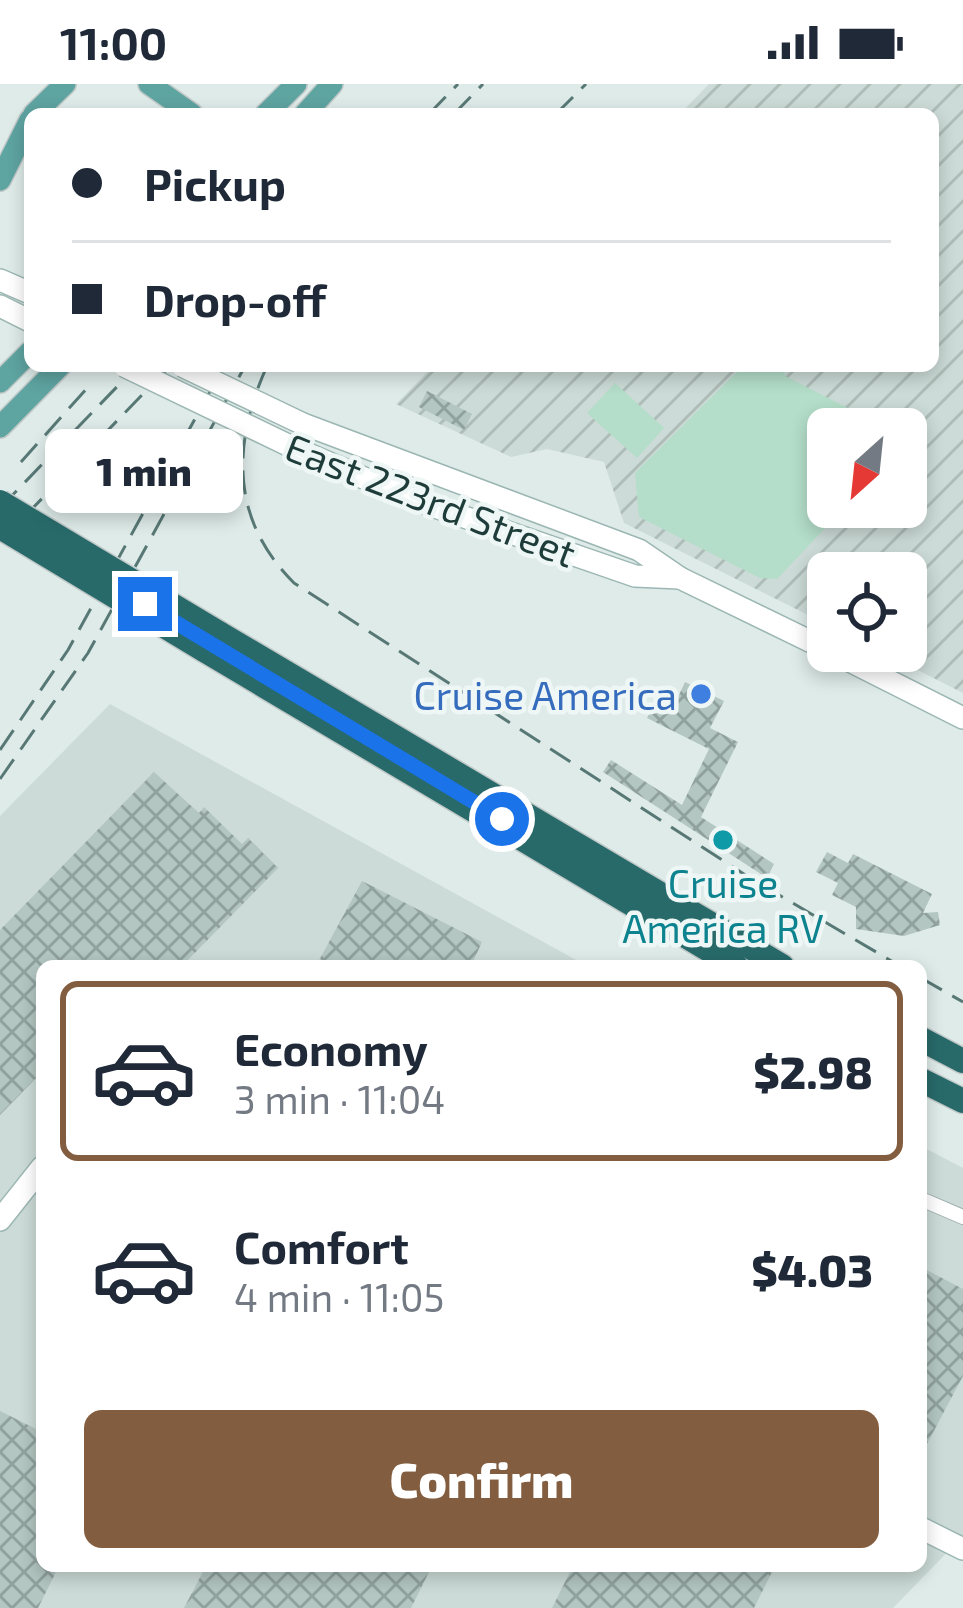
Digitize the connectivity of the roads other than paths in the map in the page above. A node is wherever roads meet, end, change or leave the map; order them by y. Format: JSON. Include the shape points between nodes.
{"nodes":[{"id":1,"x":65,"y":84,"type":"edge"},
{"id":2,"x":149,"y":84,"type":"edge"},
{"id":3,"x":296,"y":84,"type":"edge"},
{"id":4,"x":332,"y":84,"type":"edge"},
{"id":5,"x":41,"y":108,"type":"edge"},
{"id":6,"x":183,"y":108,"type":"edge"},
{"id":7,"x":272,"y":108,"type":"edge"},
{"id":8,"x":310,"y":108,"type":"edge"},
{"id":9,"x":24,"y":133,"type":"edge"},
{"id":10,"x":0,"y":180,"type":"edge"},
{"id":11,"x":24,"y":358,"type":"edge"},
{"id":12,"x":54,"y":372,"type":"edge"},
{"id":13,"x":136,"y":372,"type":"edge"},
{"id":14,"x":195,"y":372,"type":"edge"},
{"id":15,"x":0,"y":382,"type":"edge"},
{"id":16,"x":0,"y":427,"type":"edge"},
{"id":17,"x":0,"y":502,"type":"edge"},
{"id":18,"x":0,"y":516,"type":"edge"},
{"id":19,"x":0,"y":527,"type":"edge"},
{"id":20,"x":0,"y":542,"type":"edge"},
{"id":21,"x":680,"y":578,"type":"junction"},
{"id":22,"x":807,"y":639,"type":"edge"},
{"id":23,"x":207,"y":646,"type":"junction"},
{"id":24,"x":872,"y":672,"type":"edge"},
{"id":25,"x":963,"y":718,"type":"edge"},
{"id":26,"x":698,"y":960,"type":"edge"},
{"id":27,"x":726,"y":960,"type":"edge"},
{"id":28,"x":743,"y":960,"type":"edge"},
{"id":29,"x":771,"y":960,"type":"edge"},
{"id":30,"x":927,"y":1042,"type":"edge"},
{"id":31,"x":927,"y":1058,"type":"edge"},
{"id":32,"x":963,"y":1061,"type":"edge"},
{"id":33,"x":927,"y":1068,"type":"edge"},
{"id":34,"x":963,"y":1076,"type":"edge"},
{"id":35,"x":927,"y":1083,"type":"edge"},
{"id":36,"x":963,"y":1086,"type":"edge"},
{"id":37,"x":963,"y":1102,"type":"edge"},
{"id":38,"x":36,"y":1175,"type":"edge"},
{"id":39,"x":927,"y":1201,"type":"edge"},
{"id":40,"x":963,"y":1217,"type":"edge"},
{"id":41,"x":0,"y":1220,"type":"edge"},
{"id":42,"x":927,"y":1531,"type":"edge"},
{"id":43,"x":963,"y":1549,"type":"edge"}],
"edges":[{"from":1,"to":5,"type":"main road"},
{"from":2,"to":6,"type":"main road"},
{"from":3,"to":7,"type":"main road"},
{"from":4,"to":8,"type":"main road"},
{"from":9,"to":10,"type":"main road"},
{"from":11,"to":15,"type":"main road"},
{"from":12,"to":16,"type":"main road"},
{"from":13,"to":21,"type":"main road","name":"East 223rd Street","bridge":true,"via":[[415,500],[635,576]]},
{"from":14,"to":21,"type":"main road","name":"East 223rd Street","bridge":true,"via":[[435,478],[640,550]]},
{"from":17,"to":23,"type":"highway","bridge":true},
{"from":18,"to":23,"type":"highway","bridge":true},
{"from":19,"to":23,"type":"highway","bridge":true},
{"from":20,"to":23,"type":"highway"},
{"from":21,"to":22,"type":"main road","name":"East 223rd Street"},
{"from":23,"to":26,"type":"highway"},
{"from":23,"to":27,"type":"highway"},
{"from":23,"to":28,"type":"highway"},
{"from":23,"to":29,"type":"highway"},
{"from":24,"to":25,"type":"main road","name":"East 223rd Street"},
{"from":30,"to":32,"type":"highway"},
{"from":31,"to":34,"type":"highway"},
{"from":33,"to":36,"type":"highway"},
{"from":35,"to":37,"type":"highway"},
{"from":38,"to":41,"type":"main road"},
{"from":39,"to":40,"type":"street"},
{"from":42,"to":43,"type":"main road"}]}
